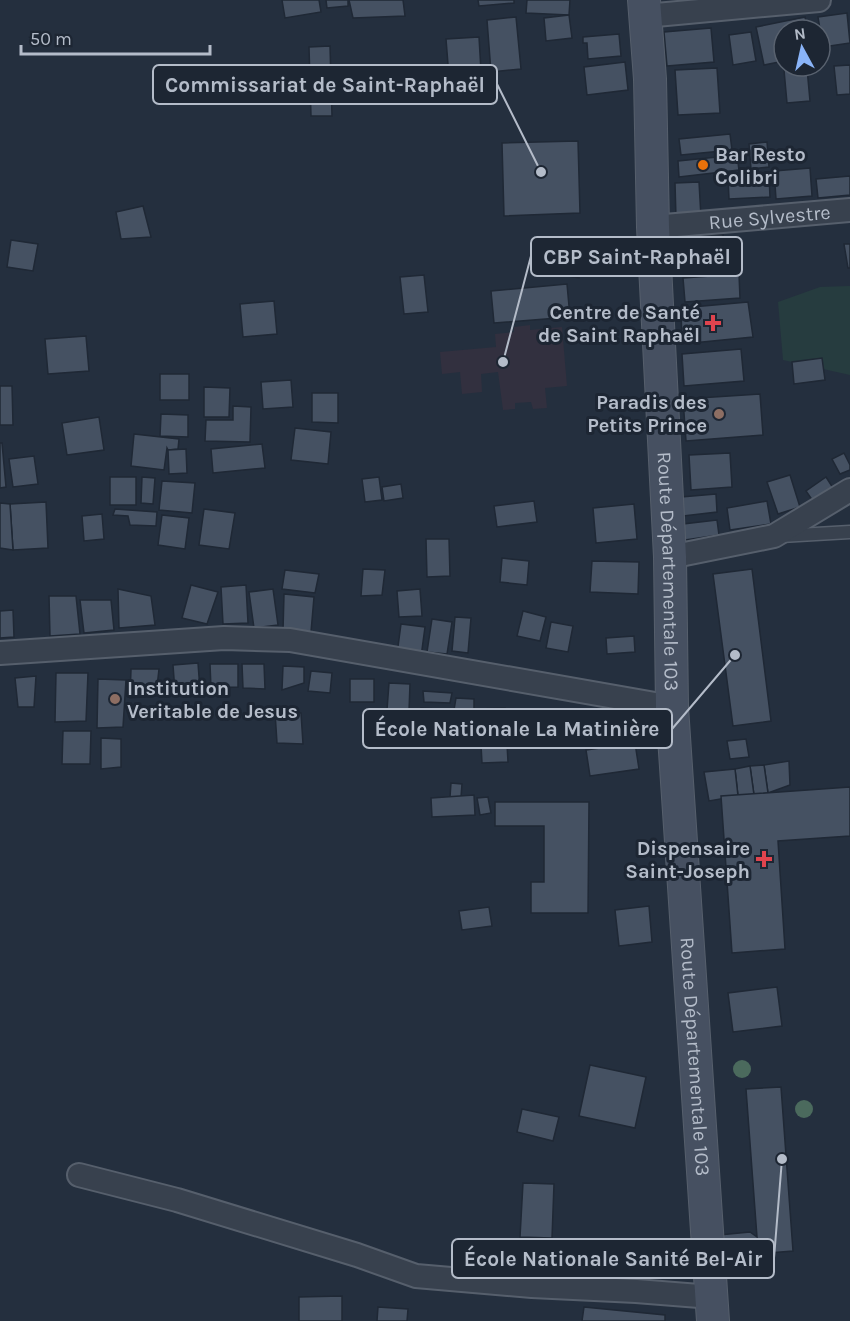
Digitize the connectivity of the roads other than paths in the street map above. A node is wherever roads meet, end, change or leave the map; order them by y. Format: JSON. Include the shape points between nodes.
{"nodes":[{"id":1,"x":819,"y":0,"type":"edge"},
{"id":2,"x":644,"y":8,"type":"edge"},
{"id":3,"x":850,"y":210,"type":"edge"},
{"id":4,"x":653,"y":227,"type":"junction"},
{"id":5,"x":850,"y":490,"type":"edge"},
{"id":6,"x":850,"y":532,"type":"edge"},
{"id":7,"x":774,"y":536,"type":"junction"},
{"id":8,"x":670,"y":557,"type":"junction"},
{"id":9,"x":0,"y":652,"type":"edge"},
{"id":10,"x":672,"y":707,"type":"junction"},
{"id":11,"x":79,"y":1175,"type":"dead end"},
{"id":12,"x":712,"y":1309,"type":"edge"}],
"edges":[{"from":1,"to":2,"type":"street"},
{"from":2,"to":4,"type":"main road","name":"Route Départementale 103","via":[[650,79]]},
{"from":3,"to":4,"type":"street","name":"Rue Sylvestre"},
{"from":4,"to":8,"type":"main road","name":"Route Départementale 103"},
{"from":5,"to":7,"type":"street"},
{"from":6,"to":7,"type":"lane"},
{"from":7,"to":8,"type":"street"},
{"from":8,"to":10,"type":"main road","name":"Route Départementale 103"},
{"from":9,"to":10,"type":"street","via":[[224,638],[290,640]]},
{"from":10,"to":12,"type":"main road","name":"Route Départementale 103"},
{"from":11,"to":12,"type":"street","via":[[177,1200],[416,1276],[636,1291]]}]}
